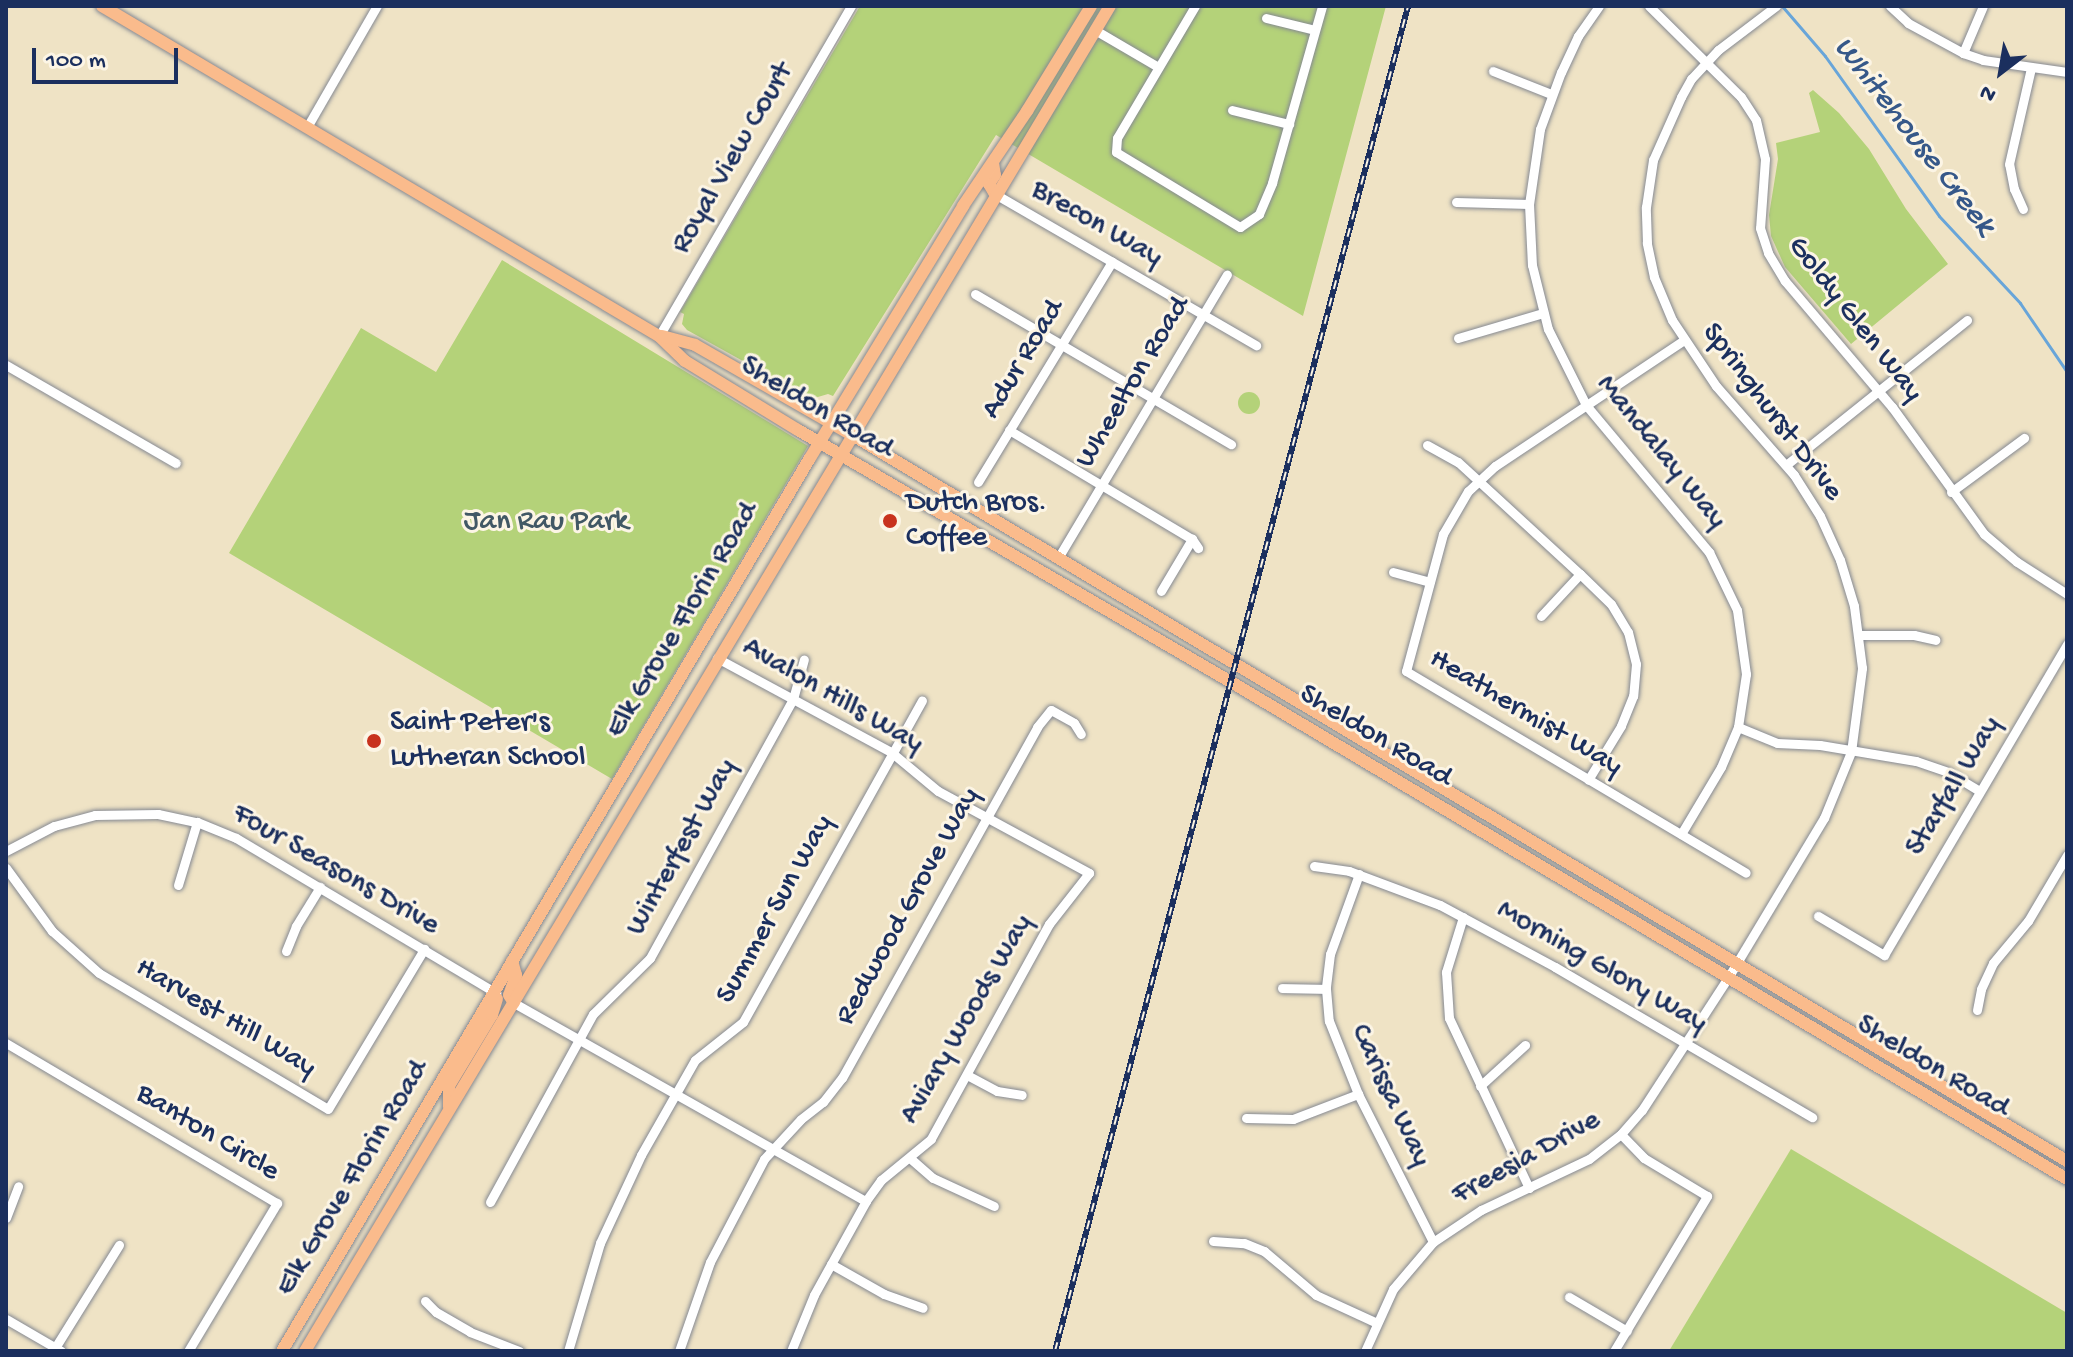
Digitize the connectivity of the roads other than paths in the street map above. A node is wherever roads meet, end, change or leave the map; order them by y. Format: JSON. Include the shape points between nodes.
{"nodes":[{"id":1,"x":102,"y":6,"type":"edge"},
{"id":2,"x":377,"y":6,"type":"edge"},
{"id":3,"x":851,"y":6,"type":"edge"},
{"id":4,"x":1091,"y":6,"type":"edge"},
{"id":5,"x":1110,"y":6,"type":"edge"},
{"id":6,"x":1195,"y":6,"type":"edge"},
{"id":7,"x":1322,"y":6,"type":"edge"},
{"id":8,"x":1599,"y":6,"type":"edge"},
{"id":9,"x":1649,"y":6,"type":"edge"},
{"id":10,"x":1776,"y":6,"type":"edge"},
{"id":11,"x":1890,"y":6,"type":"edge"},
{"id":12,"x":1983,"y":6,"type":"edge"},
{"id":13,"x":1266,"y":18,"type":"dead end"},
{"id":14,"x":1095,"y":30,"type":"junction"},
{"id":15,"x":1315,"y":30,"type":"junction"},
{"id":16,"x":1963,"y":53,"type":"junction"},
{"id":17,"x":1706,"y":64,"type":"junction"},
{"id":18,"x":1158,"y":67,"type":"junction"},
{"id":19,"x":2031,"y":68,"type":"junction"},
{"id":20,"x":1493,"y":71,"type":"dead end"},
{"id":21,"x":2067,"y":72,"type":"edge"},
{"id":22,"x":1551,"y":94,"type":"junction"},
{"id":23,"x":1232,"y":110,"type":"dead end"},
{"id":24,"x":1289,"y":124,"type":"junction"},
{"id":25,"x":307,"y":127,"type":"junction"},
{"id":26,"x":993,"y":163,"type":"junction"},
{"id":27,"x":995,"y":194,"type":"junction"},
{"id":28,"x":1456,"y":202,"type":"dead end"},
{"id":29,"x":1529,"y":204,"type":"junction"},
{"id":30,"x":2023,"y":209,"type":"dead end"},
{"id":31,"x":1112,"y":262,"type":"junction"},
{"id":32,"x":1227,"y":274,"type":"dead end"},
{"id":33,"x":975,"y":294,"type":"dead end"},
{"id":34,"x":1543,"y":313,"type":"junction"},
{"id":35,"x":1203,"y":314,"type":"junction"},
{"id":36,"x":1967,"y":320,"type":"dead end"},
{"id":37,"x":659,"y":336,"type":"junction"},
{"id":38,"x":1458,"y":338,"type":"dead end"},
{"id":39,"x":1684,"y":340,"type":"junction"},
{"id":40,"x":1256,"y":345,"type":"dead end"},
{"id":41,"x":1061,"y":346,"type":"junction"},
{"id":42,"x":6,"y":365,"type":"edge"},
{"id":43,"x":1879,"y":393,"type":"junction"},
{"id":44,"x":1152,"y":400,"type":"junction"},
{"id":45,"x":1586,"y":405,"type":"junction"},
{"id":46,"x":833,"y":424,"type":"junction"},
{"id":47,"x":1009,"y":430,"type":"junction"},
{"id":48,"x":854,"y":436,"type":"junction"},
{"id":49,"x":2024,"y":438,"type":"dead end"},
{"id":50,"x":821,"y":442,"type":"junction"},
{"id":51,"x":1231,"y":444,"type":"dead end"},
{"id":52,"x":1427,"y":445,"type":"dead end"},
{"id":53,"x":842,"y":455,"type":"junction"},
{"id":54,"x":176,"y":463,"type":"dead end"},
{"id":55,"x":1786,"y":465,"type":"junction"},
{"id":56,"x":1478,"y":480,"type":"junction"},
{"id":57,"x":978,"y":482,"type":"dead end"},
{"id":58,"x":1102,"y":485,"type":"junction"},
{"id":59,"x":1951,"y":492,"type":"junction"},
{"id":60,"x":1005,"y":549,"type":"junction"},
{"id":61,"x":1058,"y":558,"type":"junction"},
{"id":62,"x":1393,"y":572,"type":"dead end"},
{"id":63,"x":1580,"y":574,"type":"junction"},
{"id":64,"x":1090,"y":577,"type":"junction"},
{"id":65,"x":1430,"y":582,"type":"junction"},
{"id":66,"x":1161,"y":591,"type":"dead end"},
{"id":67,"x":2067,"y":594,"type":"edge"},
{"id":68,"x":1541,"y":616,"type":"dead end"},
{"id":69,"x":1859,"y":635,"type":"junction"},
{"id":70,"x":1935,"y":640,"type":"dead end"},
{"id":71,"x":2067,"y":644,"type":"edge"},
{"id":72,"x":717,"y":658,"type":"junction"},
{"id":73,"x":804,"y":659,"type":"dead end"},
{"id":74,"x":793,"y":699,"type":"junction"},
{"id":75,"x":922,"y":701,"type":"dead end"},
{"id":76,"x":1738,"y":727,"type":"junction"},
{"id":77,"x":1081,"y":734,"type":"dead end"},
{"id":78,"x":891,"y":752,"type":"junction"},
{"id":79,"x":1851,"y":752,"type":"junction"},
{"id":80,"x":1588,"y":780,"type":"junction"},
{"id":81,"x":1980,"y":791,"type":"junction"},
{"id":82,"x":985,"y":817,"type":"junction"},
{"id":83,"x":197,"y":822,"type":"junction"},
{"id":84,"x":1681,"y":834,"type":"junction"},
{"id":85,"x":6,"y":851,"type":"edge"},
{"id":86,"x":2067,"y":855,"type":"edge"},
{"id":87,"x":1314,"y":866,"type":"dead end"},
{"id":88,"x":6,"y":868,"type":"edge"},
{"id":89,"x":1089,"y":873,"type":"joint"},
{"id":90,"x":1746,"y":873,"type":"dead end"},
{"id":91,"x":1359,"y":874,"type":"junction"},
{"id":92,"x":2062,"y":874,"type":"edge"},
{"id":93,"x":178,"y":885,"type":"dead end"},
{"id":94,"x":320,"y":887,"type":"junction"},
{"id":95,"x":1818,"y":916,"type":"dead end"},
{"id":96,"x":1463,"y":917,"type":"junction"},
{"id":97,"x":424,"y":949,"type":"junction"},
{"id":98,"x":286,"y":951,"type":"dead end"},
{"id":99,"x":512,"y":961,"type":"junction"},
{"id":100,"x":1737,"y":964,"type":"junction"},
{"id":101,"x":1729,"y":976,"type":"junction"},
{"id":102,"x":1282,"y":988,"type":"dead end"},
{"id":103,"x":1326,"y":989,"type":"junction"},
{"id":104,"x":496,"y":993,"type":"junction"},
{"id":105,"x":514,"y":1003,"type":"junction"},
{"id":106,"x":1977,"y":1010,"type":"dead end"},
{"id":107,"x":578,"y":1042,"type":"junction"},
{"id":108,"x":6,"y":1043,"type":"edge"},
{"id":109,"x":1525,"y":1045,"type":"dead end"},
{"id":110,"x":1686,"y":1045,"type":"junction"},
{"id":111,"x":967,"y":1075,"type":"junction"},
{"id":112,"x":1480,"y":1086,"type":"junction"},
{"id":113,"x":1358,"y":1094,"type":"junction"},
{"id":114,"x":674,"y":1095,"type":"junction"},
{"id":115,"x":1022,"y":1095,"type":"dead end"},
{"id":116,"x":449,"y":1110,"type":"junction"},
{"id":117,"x":1812,"y":1117,"type":"dead end"},
{"id":118,"x":1246,"y":1118,"type":"dead end"},
{"id":119,"x":1621,"y":1134,"type":"junction"},
{"id":120,"x":774,"y":1151,"type":"junction"},
{"id":121,"x":911,"y":1159,"type":"junction"},
{"id":122,"x":2067,"y":1161,"type":"edge"},
{"id":123,"x":2067,"y":1179,"type":"edge"},
{"id":124,"x":18,"y":1186,"type":"dead end"},
{"id":125,"x":1529,"y":1188,"type":"junction"},
{"id":126,"x":866,"y":1201,"type":"junction"},
{"id":127,"x":490,"y":1202,"type":"dead end"},
{"id":128,"x":994,"y":1206,"type":"dead end"},
{"id":129,"x":6,"y":1218,"type":"edge"},
{"id":130,"x":1213,"y":1241,"type":"dead end"},
{"id":131,"x":1433,"y":1242,"type":"junction"},
{"id":132,"x":119,"y":1245,"type":"dead end"},
{"id":133,"x":831,"y":1264,"type":"junction"},
{"id":134,"x":1569,"y":1297,"type":"dead end"},
{"id":135,"x":425,"y":1301,"type":"dead end"},
{"id":136,"x":923,"y":1308,"type":"dead end"},
{"id":137,"x":6,"y":1319,"type":"edge"},
{"id":138,"x":1375,"y":1322,"type":"junction"},
{"id":139,"x":1627,"y":1331,"type":"junction"},
{"id":140,"x":56,"y":1350,"type":"edge"},
{"id":141,"x":188,"y":1351,"type":"edge"},
{"id":142,"x":282,"y":1351,"type":"edge"},
{"id":143,"x":305,"y":1351,"type":"edge"},
{"id":144,"x":519,"y":1351,"type":"edge"},
{"id":145,"x":568,"y":1351,"type":"edge"},
{"id":146,"x":679,"y":1351,"type":"edge"},
{"id":147,"x":791,"y":1351,"type":"edge"},
{"id":148,"x":1365,"y":1351,"type":"edge"},
{"id":149,"x":1614,"y":1351,"type":"edge"}],
"edges":[{"from":1,"to":25,"type":"main road","name":"Sheldon Road"},
{"from":2,"to":25,"type":"street"},
{"from":3,"to":37,"type":"street","name":"Royal View Court"},
{"from":4,"to":26,"type":"main road","name":"Elk Grove Florin Road"},
{"from":5,"to":14,"type":"main road","name":"Elk Grove Florin Road"},
{"from":6,"to":18,"type":"street"},
{"from":7,"to":15,"type":"street"},
{"from":8,"to":22,"type":"street","name":"Mandalay Way","via":[[1578,36]]},
{"from":9,"to":17,"type":"street","name":"Goldy Glen Way"},
{"from":10,"to":17,"type":"street","name":"Springhurst Drive"},
{"from":11,"to":16,"type":"street","via":[[1908,23]]},
{"from":12,"to":16,"type":"street"},
{"from":13,"to":15,"type":"street"},
{"from":14,"to":18,"type":"street"},
{"from":14,"to":27,"type":"main road","name":"Elk Grove Florin Road"},
{"from":15,"to":24,"type":"street"},
{"from":16,"to":19,"type":"street"},
{"from":17,"to":39,"type":"street","name":"Springhurst Drive","via":[[1691,79],[1660,138],[1646,207],[1654,277]]},
{"from":17,"to":43,"type":"street","name":"Goldy Glen Way","via":[[1749,108],[1762,135],[1760,228],[1775,267]]},
{"from":18,"to":24,"type":"street","via":[[1117,138],[1116,152],[1230,223],[1240,227],[1259,214]]},
{"from":19,"to":21,"type":"street"},
{"from":19,"to":30,"type":"street","via":[[2009,164]]},
{"from":20,"to":22,"type":"street"},
{"from":22,"to":29,"type":"street","name":"Mandalay Way","via":[[1535,153]]},
{"from":23,"to":24,"type":"street"},
{"from":25,"to":37,"type":"main road","name":"Sheldon Road"},
{"from":26,"to":27,"type":"main road","via":[[995,175],[989,184]]},
{"from":26,"to":46,"type":"main road","name":"Elk Grove Florin Road"},
{"from":27,"to":31,"type":"street","name":"Brecon Way"},
{"from":27,"to":48,"type":"main road","name":"Elk Grove Florin Road"},
{"from":28,"to":29,"type":"street"},
{"from":29,"to":34,"type":"street","name":"Mandalay Way","via":[[1532,265]]},
{"from":31,"to":35,"type":"street","name":"Brecon Way"},
{"from":31,"to":41,"type":"street","name":"Adur Road"},
{"from":32,"to":35,"type":"street","name":"Wheelton Road"},
{"from":33,"to":41,"type":"street"},
{"from":34,"to":38,"type":"street"},
{"from":34,"to":45,"type":"street","name":"Mandalay Way"},
{"from":35,"to":40,"type":"street","name":"Brecon Way"},
{"from":35,"to":44,"type":"street","name":"Wheelton Road"},
{"from":36,"to":43,"type":"street"},
{"from":37,"to":46,"type":"main road","name":"Sheldon Road","via":[[695,345]]},
{"from":37,"to":50,"type":"main road","name":"Sheldon Road","via":[[685,361]]},
{"from":39,"to":45,"type":"street","name":"Heathermist Way"},
{"from":39,"to":55,"type":"street","name":"Springhurst Drive","via":[[1716,386]]},
{"from":41,"to":44,"type":"street"},
{"from":41,"to":47,"type":"street","name":"Adur Road"},
{"from":42,"to":54,"type":"street"},
{"from":43,"to":55,"type":"street"},
{"from":43,"to":59,"type":"street","name":"Goldy Glen Way"},
{"from":44,"to":51,"type":"street"},
{"from":44,"to":58,"type":"street","name":"Wheelton Road"},
{"from":45,"to":56,"type":"street","name":"Heathermist Way"},
{"from":45,"to":76,"type":"street","name":"Mandalay Way","via":[[1703,543],[1730,590],[1745,652]]},
{"from":46,"to":48,"type":"main road","name":"Sheldon Road"},
{"from":46,"to":50,"type":"main road","name":"Elk Grove Florin Road"},
{"from":47,"to":57,"type":"street","name":"Adur Road"},
{"from":47,"to":58,"type":"street"},
{"from":48,"to":53,"type":"main road","name":"Elk Grove Florin Road"},
{"from":48,"to":61,"type":"main road","name":"Sheldon Road"},
{"from":49,"to":59,"type":"street"},
{"from":50,"to":53,"type":"main road","name":"Sheldon Road"},
{"from":50,"to":99,"type":"main road","name":"Elk Grove Florin Road"},
{"from":52,"to":56,"type":"street","via":[[1449,455]]},
{"from":53,"to":60,"type":"main road","name":"Sheldon Road"},
{"from":53,"to":72,"type":"main road","name":"Elk Grove Florin Road"},
{"from":55,"to":69,"type":"street","name":"Springhurst Drive","via":[[1831,538]]},
{"from":56,"to":63,"type":"street"},
{"from":56,"to":65,"type":"street","name":"Heathermist Way","via":[[1448,523]]},
{"from":58,"to":61,"type":"street","name":"Wheelton Road"},
{"from":58,"to":66,"type":"street","via":[[1195,544]]},
{"from":59,"to":67,"type":"street","name":"Goldy Glen Way","via":[[1984,534]]},
{"from":60,"to":64,"type":"main road","via":[[1018,548],[1057,570]]},
{"from":60,"to":101,"type":"main road","name":"Sheldon Road"},
{"from":61,"to":64,"type":"main road","name":"Sheldon Road"},
{"from":62,"to":65,"type":"street"},
{"from":63,"to":68,"type":"street"},
{"from":63,"to":80,"type":"street","via":[[1624,622],[1636,664],[1630,706]]},
{"from":64,"to":100,"type":"main road","name":"Sheldon Road"},
{"from":65,"to":80,"type":"street","name":"Heathermist Way","via":[[1406,671]]},
{"from":69,"to":70,"type":"street"},
{"from":69,"to":79,"type":"street","name":"Springhurst Drive","via":[[1861,699]]},
{"from":71,"to":81,"type":"street","name":"Starfall Way"},
{"from":72,"to":74,"type":"street","name":"Avalon Hills Way"},
{"from":72,"to":105,"type":"main road","name":"Elk Grove Florin Road"},
{"from":73,"to":74,"type":"street","name":"Winterfest Way"},
{"from":74,"to":78,"type":"street","name":"Avalon Hills Way"},
{"from":74,"to":107,"type":"street","name":"Winterfest Way","via":[[650,958],[593,1014]]},
{"from":75,"to":78,"type":"street","name":"Summer Sun Way"},
{"from":76,"to":79,"type":"street","via":[[1777,743]]},
{"from":76,"to":84,"type":"street","name":"Mandalay Way"},
{"from":77,"to":82,"type":"street","name":"Redwood Grove Way","via":[[1074,723],[1051,710]]},
{"from":78,"to":82,"type":"street","name":"Avalon Hills Way","via":[[938,791]]},
{"from":78,"to":114,"type":"street","name":"Summer Sun Way","via":[[743,1022],[695,1060]]},
{"from":79,"to":81,"type":"street","via":[[1916,761]]},
{"from":79,"to":100,"type":"street","name":"Springhurst Drive","via":[[1824,818]]},
{"from":80,"to":84,"type":"street","name":"Heathermist Way"},
{"from":81,"to":95,"type":"street","name":"Starfall Way","via":[[1884,955]]},
{"from":82,"to":89,"type":"street","name":"Avalon Hills Way"},
{"from":82,"to":120,"type":"street","name":"Redwood Grove Way","via":[[842,1078]]},
{"from":83,"to":85,"type":"street","name":"Four Seasons Drive","via":[[158,814],[95,815],[54,826]]},
{"from":83,"to":93,"type":"street"},
{"from":83,"to":94,"type":"street","name":"Four Seasons Drive","via":[[236,838]]},
{"from":84,"to":90,"type":"street","name":"Heathermist Way"},
{"from":86,"to":92,"type":"street"},
{"from":87,"to":91,"type":"street","name":"Morning Glory Way"},
{"from":88,"to":97,"type":"street","name":"Harvest Hill Way","via":[[52,931],[81,959],[328,1109]]},
{"from":89,"to":111,"type":"street","name":"Aviary Woods Way","via":[[1049,924]]},
{"from":91,"to":96,"type":"street","name":"Morning Glory Way"},
{"from":91,"to":103,"type":"street","name":"Carissa Way","via":[[1330,954]]},
{"from":92,"to":106,"type":"street","via":[[1993,963]]},
{"from":94,"to":97,"type":"street","name":"Four Seasons Drive"},
{"from":94,"to":98,"type":"street"},
{"from":96,"to":110,"type":"street","name":"Morning Glory Way"},
{"from":96,"to":112,"type":"street","via":[[1447,960],[1446,1007],[1456,1041]]},
{"from":97,"to":104,"type":"street","name":"Four Seasons Drive"},
{"from":99,"to":104,"type":"main road","name":"Elk Grove Florin Road"},
{"from":99,"to":105,"type":"main road","via":[[516,975],[509,995]]},
{"from":100,"to":101,"type":"street","name":"Freesia Drive"},
{"from":100,"to":122,"type":"main road","name":"Sheldon Road"},
{"from":101,"to":110,"type":"street","name":"Freesia Drive"},
{"from":101,"to":123,"type":"main road","name":"Sheldon Road"},
{"from":102,"to":103,"type":"street"},
{"from":103,"to":113,"type":"street","name":"Carissa Way","via":[[1332,1032]]},
{"from":104,"to":116,"type":"main road","via":[[492,1015],[449,1086]]},
{"from":104,"to":142,"type":"main road","name":"Elk Grove Florin Road"},
{"from":105,"to":107,"type":"street"},
{"from":105,"to":116,"type":"main road","name":"Elk Grove Florin Road"},
{"from":107,"to":114,"type":"street"},
{"from":107,"to":127,"type":"street","name":"Winterfest Way"},
{"from":108,"to":141,"type":"street","name":"Banton Circle","via":[[277,1203]]},
{"from":109,"to":112,"type":"street"},
{"from":110,"to":117,"type":"street","name":"Morning Glory Way"},
{"from":110,"to":119,"type":"street","name":"Freesia Drive"},
{"from":111,"to":115,"type":"street","via":[[997,1091]]},
{"from":111,"to":121,"type":"street","name":"Aviary Woods Way","via":[[931,1139]]},
{"from":112,"to":125,"type":"street"},
{"from":113,"to":118,"type":"street","via":[[1293,1119]]},
{"from":113,"to":131,"type":"street","name":"Carissa Way"},
{"from":114,"to":120,"type":"street"},
{"from":114,"to":145,"type":"street","name":"Summer Sun Way","via":[[605,1232]]},
{"from":116,"to":143,"type":"main road","name":"Elk Grove Florin Road"},
{"from":119,"to":125,"type":"street","name":"Freesia Drive","via":[[1589,1159]]},
{"from":119,"to":139,"type":"street","via":[[1644,1158],[1707,1196]]},
{"from":120,"to":126,"type":"street"},
{"from":120,"to":146,"type":"street","name":"Redwood Grove Way","via":[[764,1159],[710,1262]]},
{"from":121,"to":126,"type":"street","name":"Aviary Woods Way","via":[[881,1180]]},
{"from":121,"to":128,"type":"street","via":[[933,1178]]},
{"from":124,"to":129,"type":"street"},
{"from":125,"to":131,"type":"street","name":"Freesia Drive","via":[[1481,1210]]},
{"from":126,"to":133,"type":"street","name":"Aviary Woods Way"},
{"from":130,"to":138,"type":"street","via":[[1244,1243],[1264,1251],[1316,1295]]},
{"from":131,"to":138,"type":"street","name":"Freesia Drive","via":[[1405,1272]]},
{"from":132,"to":140,"type":"street"},
{"from":133,"to":136,"type":"street","via":[[884,1294]]},
{"from":133,"to":147,"type":"street","name":"Aviary Woods Way"},
{"from":134,"to":139,"type":"street"},
{"from":135,"to":144,"type":"street","via":[[450,1322]]},
{"from":137,"to":140,"type":"street"},
{"from":138,"to":148,"type":"street","name":"Freesia Drive"},
{"from":139,"to":149,"type":"street"}]}
